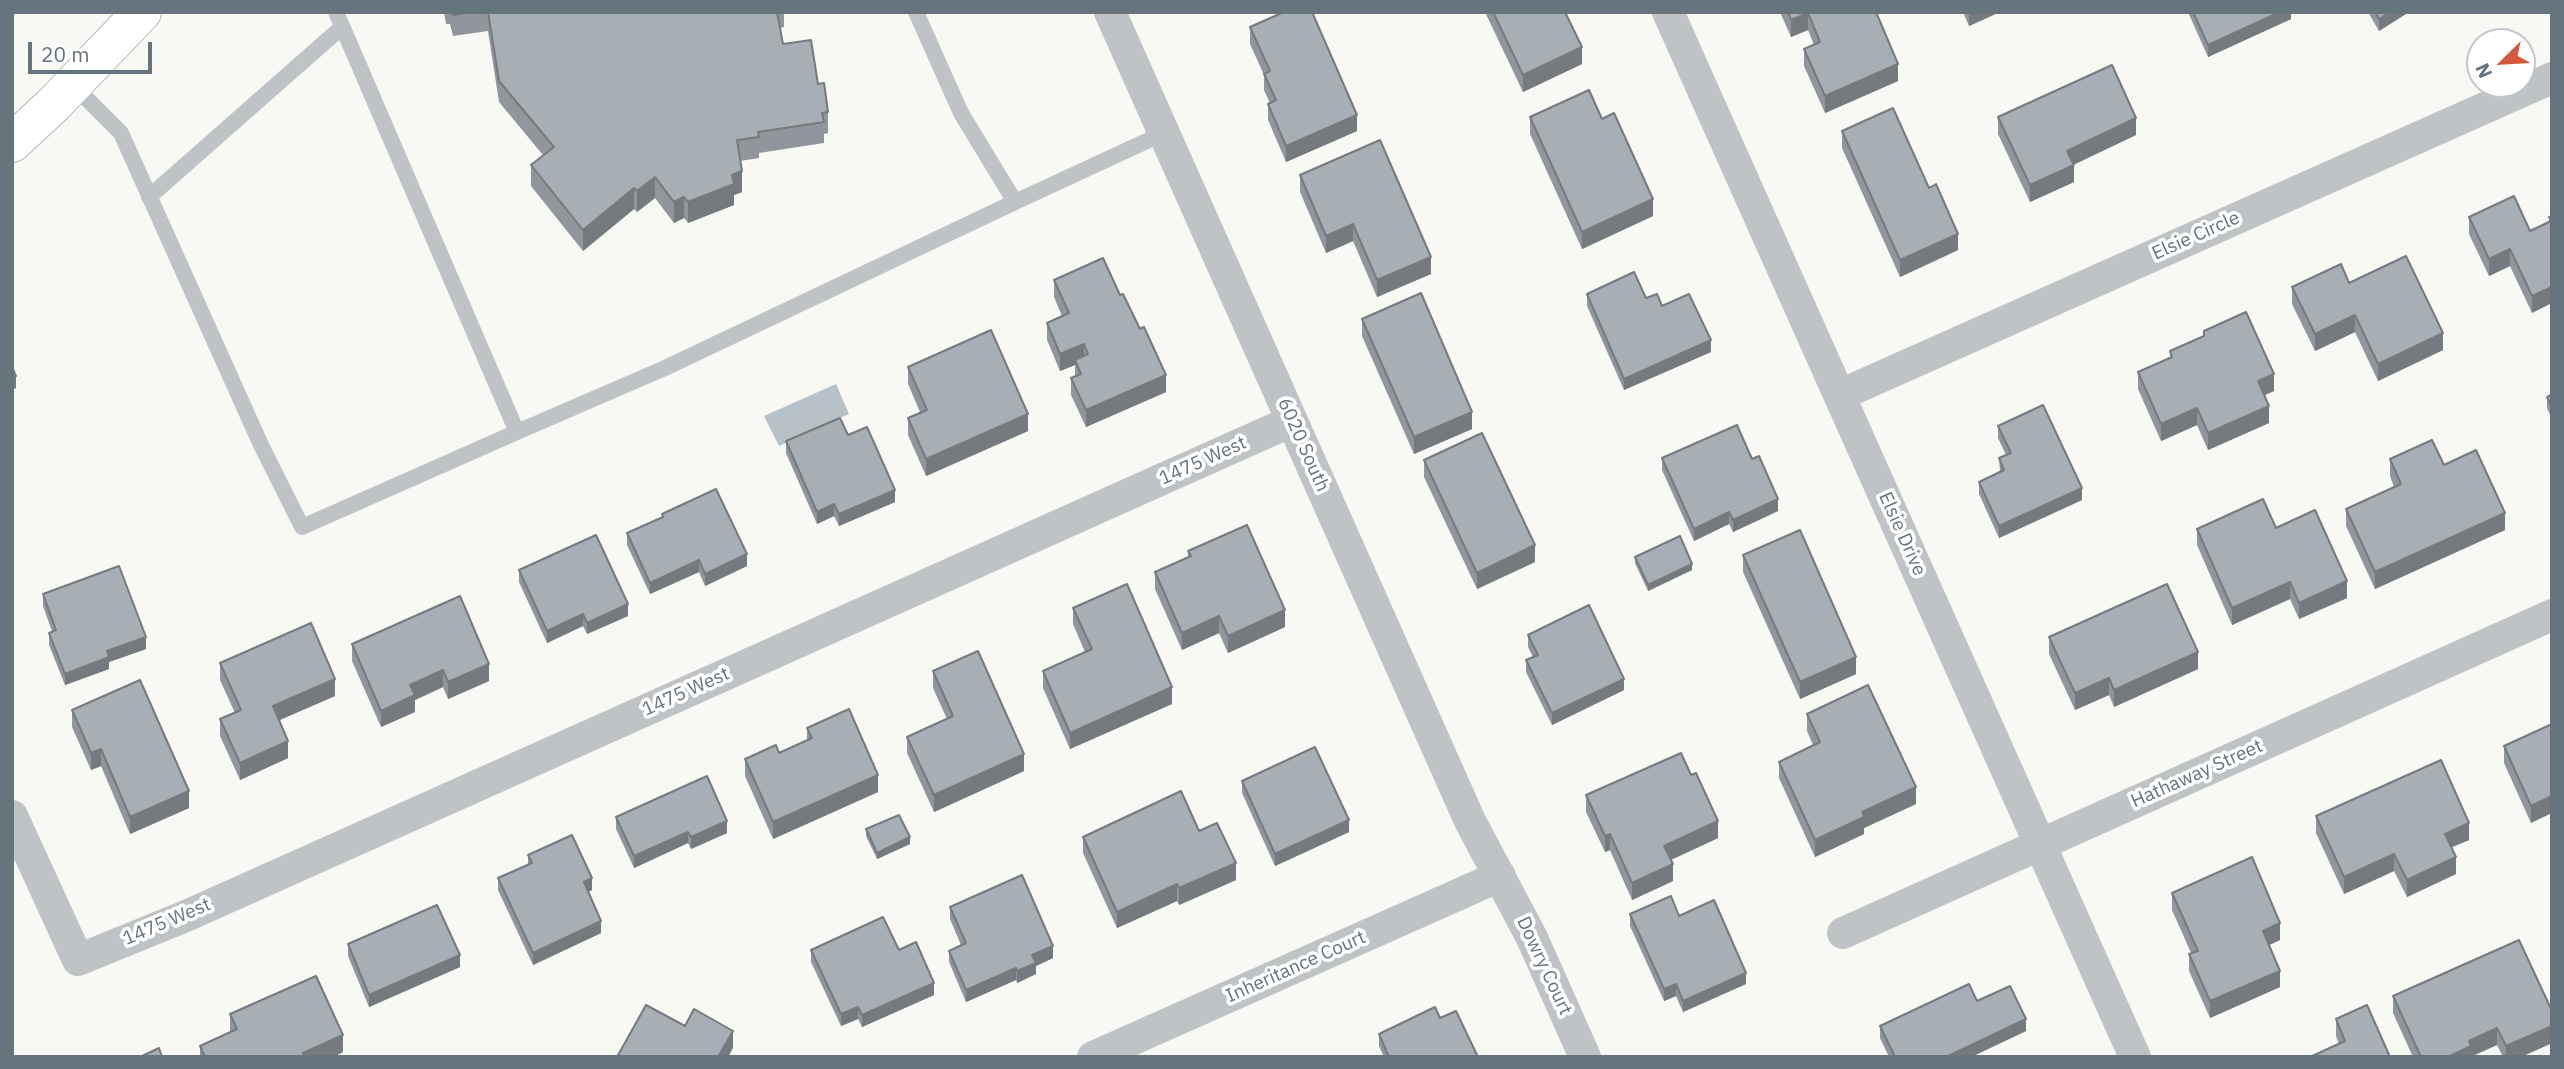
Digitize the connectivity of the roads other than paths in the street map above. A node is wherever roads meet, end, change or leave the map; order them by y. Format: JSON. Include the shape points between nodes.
{"nodes":[{"id":1,"x":142,"y":12,"type":"edge"},
{"id":2,"x":916,"y":12,"type":"edge"},
{"id":3,"x":1111,"y":12,"type":"edge"},
{"id":4,"x":1668,"y":12,"type":"edge"},
{"id":5,"x":339,"y":20,"type":"edge"},
{"id":6,"x":2552,"y":78,"type":"edge"},
{"id":7,"x":73,"y":84,"type":"junction"},
{"id":8,"x":1164,"y":133,"type":"junction"},
{"id":9,"x":12,"y":144,"type":"edge"},
{"id":10,"x":149,"y":197,"type":"junction"},
{"id":11,"x":1014,"y":202,"type":"junction"},
{"id":12,"x":1840,"y":395,"type":"junction"},
{"id":13,"x":1292,"y":421,"type":"junction"},
{"id":14,"x":517,"y":432,"type":"junction"},
{"id":15,"x":2552,"y":615,"type":"edge"},
{"id":16,"x":12,"y":816,"type":"edge"},
{"id":17,"x":2040,"y":844,"type":"junction"},
{"id":18,"x":1500,"y":876,"type":"junction"},
{"id":19,"x":1843,"y":933,"type":"dead end"},
{"id":20,"x":1093,"y":1057,"type":"edge"},
{"id":21,"x":1585,"y":1057,"type":"edge"},
{"id":22,"x":2135,"y":1057,"type":"edge"}],
"edges":[{"from":1,"to":7,"type":"street"},
{"from":2,"to":11,"type":"lane","via":[[961,113]]},
{"from":3,"to":8,"type":"street","name":"6020 South"},
{"from":4,"to":12,"type":"street","name":"Elsie Drive"},
{"from":5,"to":10,"type":"lane"},
{"from":5,"to":14,"type":"lane"},
{"from":6,"to":12,"type":"street","name":"Elsie Circle"},
{"from":7,"to":9,"type":"street"},
{"from":7,"to":10,"type":"lane","via":[[121,133]]},
{"from":8,"to":11,"type":"lane"},
{"from":8,"to":13,"type":"street","name":"6020 South"},
{"from":10,"to":14,"type":"lane","via":[[302,527]]},
{"from":11,"to":14,"type":"lane","via":[[665,368]]},
{"from":12,"to":17,"type":"street","name":"Elsie Drive"},
{"from":13,"to":16,"type":"street","name":"1475 West","via":[[186,916],[78,960]]},
{"from":13,"to":18,"type":"street","name":"6020 South","via":[[1470,821]]},
{"from":15,"to":17,"type":"street","name":"Hathaway Street"},
{"from":17,"to":19,"type":"street","name":"Hathaway Street"},
{"from":17,"to":22,"type":"street","name":"Elsie Drive"},
{"from":18,"to":20,"type":"street","name":"Inheritance Court"},
{"from":18,"to":21,"type":"street","name":"Dowry Court"}]}
